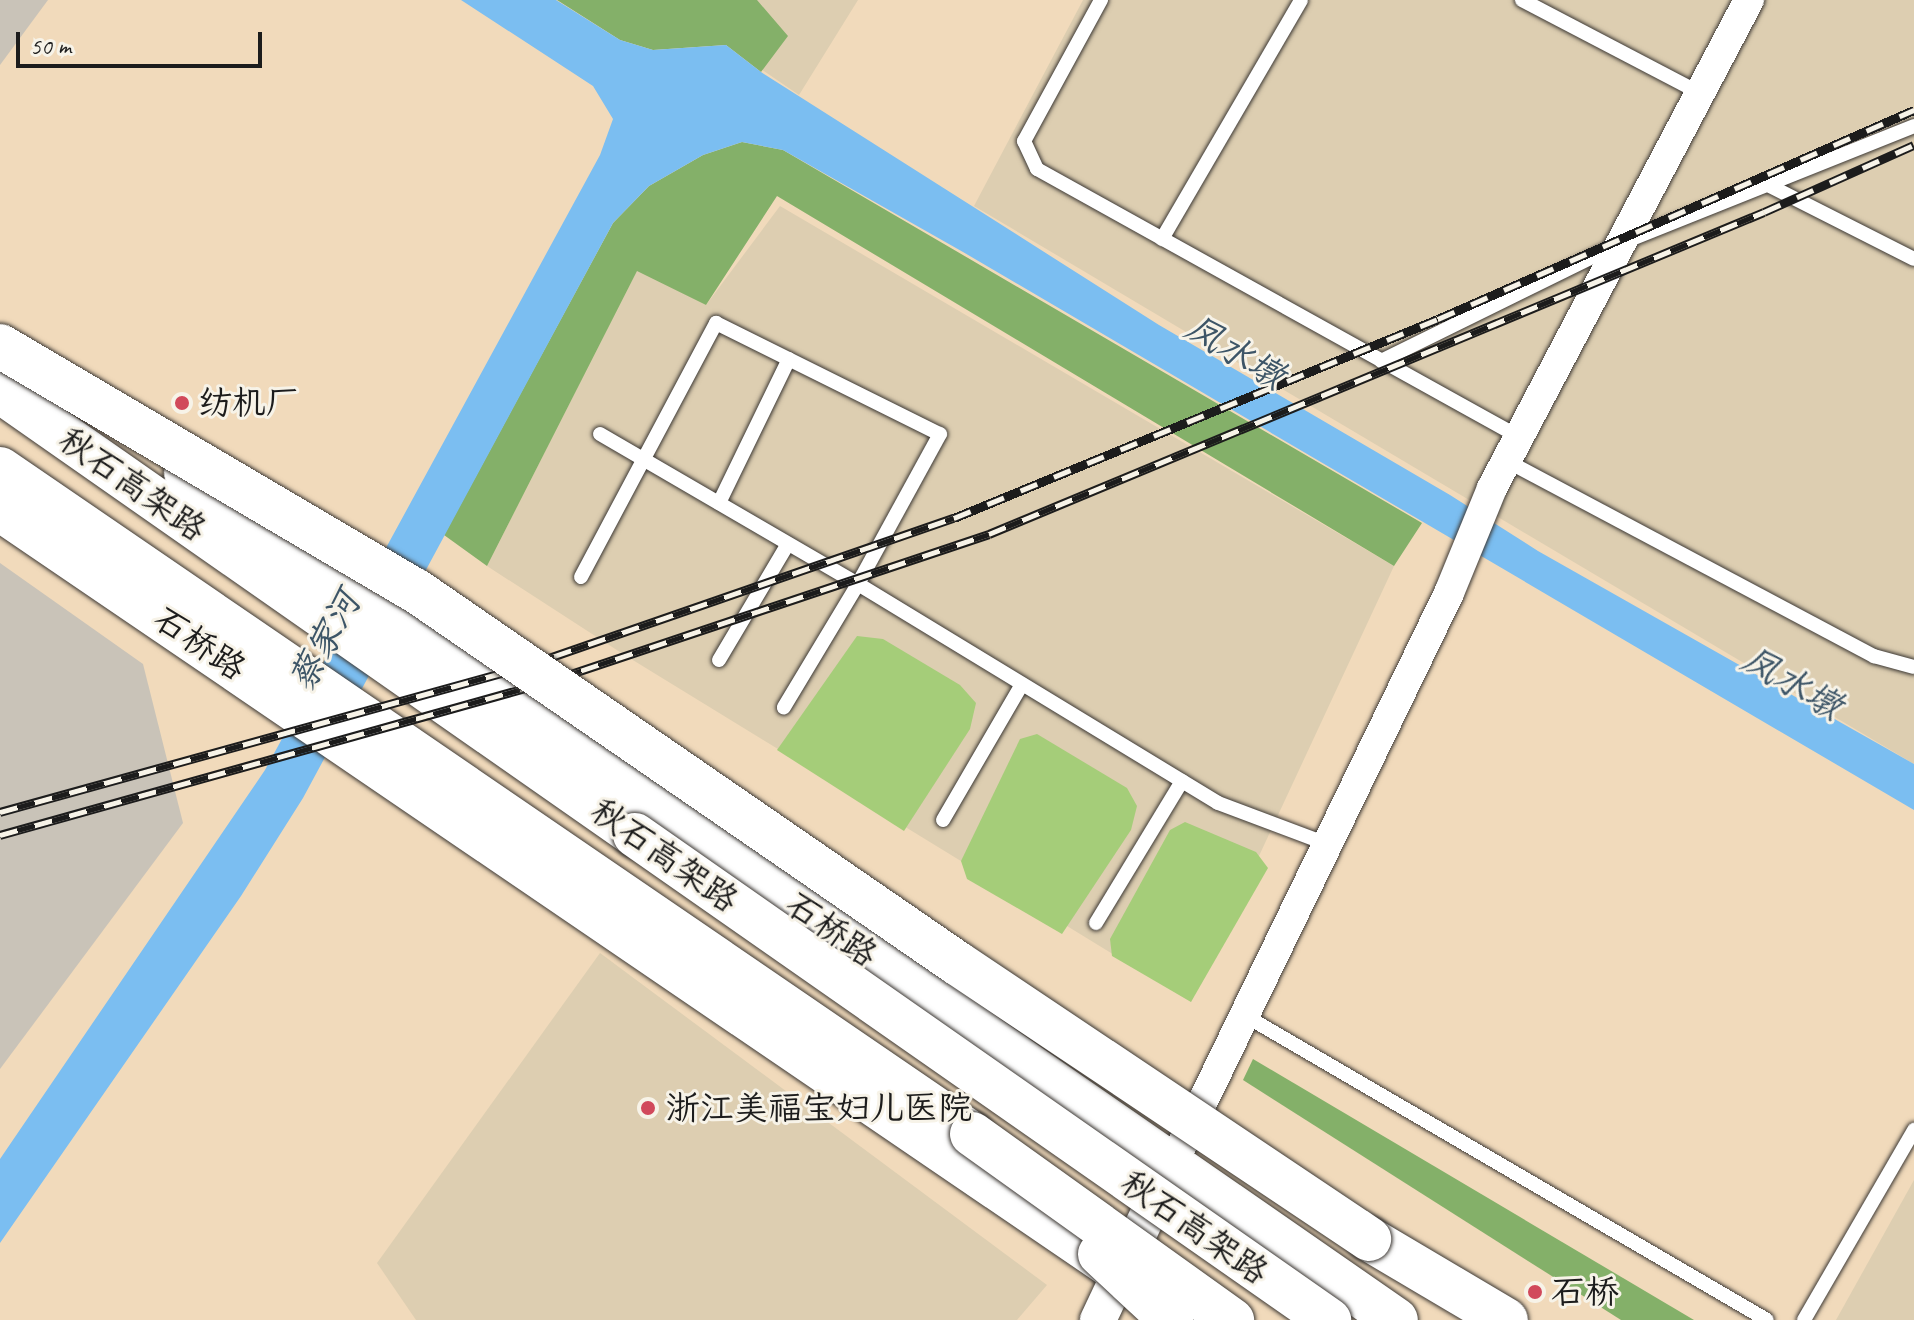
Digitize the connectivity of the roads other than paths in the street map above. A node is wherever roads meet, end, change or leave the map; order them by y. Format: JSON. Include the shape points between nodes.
{"nodes":[{"id":1,"x":1101,"y":0,"type":"edge"},
{"id":2,"x":1301,"y":0,"type":"edge"},
{"id":3,"x":1522,"y":0,"type":"edge"},
{"id":4,"x":1749,"y":0,"type":"edge"},
{"id":5,"x":1700,"y":93,"type":"junction"},
{"id":6,"x":1914,"y":126,"type":"edge"},
{"id":7,"x":1770,"y":186,"type":"junction"},
{"id":8,"x":1162,"y":239,"type":"junction"},
{"id":9,"x":1619,"y":244,"type":"junction"},
{"id":10,"x":1914,"y":259,"type":"edge"},
{"id":11,"x":0,"y":336,"type":"edge"},
{"id":12,"x":0,"y":346,"type":"edge"},
{"id":13,"x":789,"y":359,"type":"junction"},
{"id":14,"x":1381,"y":361,"type":"junction"},
{"id":15,"x":0,"y":391,"type":"edge"},
{"id":16,"x":600,"y":434,"type":"dead end"},
{"id":17,"x":1513,"y":449,"type":"junction"},
{"id":18,"x":643,"y":459,"type":"junction"},
{"id":19,"x":0,"y":469,"type":"edge"},
{"id":20,"x":719,"y":503,"type":"junction"},
{"id":21,"x":0,"y":509,"type":"edge"},
{"id":22,"x":788,"y":544,"type":"junction"},
{"id":23,"x":581,"y":577,"type":"dead end"},
{"id":24,"x":858,"y":584,"type":"junction"},
{"id":25,"x":719,"y":660,"type":"dead end"},
{"id":26,"x":1914,"y":667,"type":"edge"},
{"id":27,"x":1022,"y":684,"type":"junction"},
{"id":28,"x":784,"y":707,"type":"dead end"},
{"id":29,"x":1182,"y":781,"type":"junction"},
{"id":30,"x":943,"y":820,"type":"dead end"},
{"id":31,"x":1327,"y":844,"type":"junction"},
{"id":32,"x":1096,"y":923,"type":"dead end"},
{"id":33,"x":1244,"y":1015,"type":"junction"},
{"id":34,"x":1914,"y":1130,"type":"edge"},
{"id":35,"x":972,"y":1134,"type":"junction"},
{"id":36,"x":1172,"y":1165,"type":"junction"},
{"id":37,"x":1369,"y":1239,"type":"junction"},
{"id":38,"x":1120,"y":1272,"type":"junction"},
{"id":39,"x":1098,"y":1320,"type":"edge"},
{"id":40,"x":1171,"y":1320,"type":"edge"},
{"id":41,"x":1190,"y":1320,"type":"edge"},
{"id":42,"x":1232,"y":1320,"type":"edge"},
{"id":43,"x":1329,"y":1320,"type":"edge"},
{"id":44,"x":1396,"y":1320,"type":"edge"},
{"id":45,"x":1478,"y":1320,"type":"edge"},
{"id":46,"x":1506,"y":1320,"type":"edge"},
{"id":47,"x":1767,"y":1320,"type":"edge"},
{"id":48,"x":1804,"y":1320,"type":"edge"}],
"edges":[{"from":1,"to":8,"type":"lane","via":[[1024,141],[1037,169]]},
{"from":2,"to":8,"type":"lane"},
{"from":3,"to":5,"type":"lane"},
{"from":4,"to":5,"type":"street"},
{"from":5,"to":9,"type":"street"},
{"from":6,"to":7,"type":"lane"},
{"from":7,"to":9,"type":"lane"},
{"from":7,"to":10,"type":"lane"},
{"from":8,"to":14,"type":"lane"},
{"from":9,"to":14,"type":"lane"},
{"from":9,"to":17,"type":"street"},
{"from":11,"to":36,"type":"main road","name":"石桥路","via":[[343,590]]},
{"from":12,"to":37,"type":"main road","bridge":true,"via":[[415,590]]},
{"from":13,"to":18,"type":"lane","via":[[716,323]]},
{"from":13,"to":20,"type":"lane"},
{"from":13,"to":24,"type":"lane","via":[[940,434]]},
{"from":14,"to":17,"type":"lane"},
{"from":15,"to":43,"type":"main road","name":"秋石高架路","bridge":true},
{"from":16,"to":18,"type":"lane"},
{"from":17,"to":26,"type":"lane","via":[[1874,656]]},
{"from":17,"to":31,"type":"street"},
{"from":18,"to":20,"type":"lane"},
{"from":18,"to":23,"type":"lane"},
{"from":19,"to":35,"type":"main road","name":"秋石高架路"},
{"from":20,"to":22,"type":"lane"},
{"from":21,"to":38,"type":"main road","name":"石桥路"},
{"from":22,"to":24,"type":"lane"},
{"from":22,"to":25,"type":"lane"},
{"from":24,"to":27,"type":"lane"},
{"from":24,"to":28,"type":"lane"},
{"from":27,"to":29,"type":"lane"},
{"from":27,"to":30,"type":"lane"},
{"from":29,"to":31,"type":"lane","via":[[1218,803]]},
{"from":29,"to":32,"type":"lane"},
{"from":31,"to":33,"type":"street"},
{"from":33,"to":36,"type":"street"},
{"from":33,"to":47,"type":"lane"},
{"from":34,"to":48,"type":"lane"},
{"from":35,"to":40,"type":"main road","bridge":true},
{"from":35,"to":42,"type":"main road","name":"秋石高架路","bridge":true},
{"from":36,"to":38,"type":"street"},
{"from":36,"to":44,"type":"main road","name":"石桥路"},
{"from":37,"to":45,"type":"main road"},
{"from":37,"to":46,"type":"main road"},
{"from":38,"to":39,"type":"street"},
{"from":38,"to":41,"type":"main road","name":"石桥路"}]}
